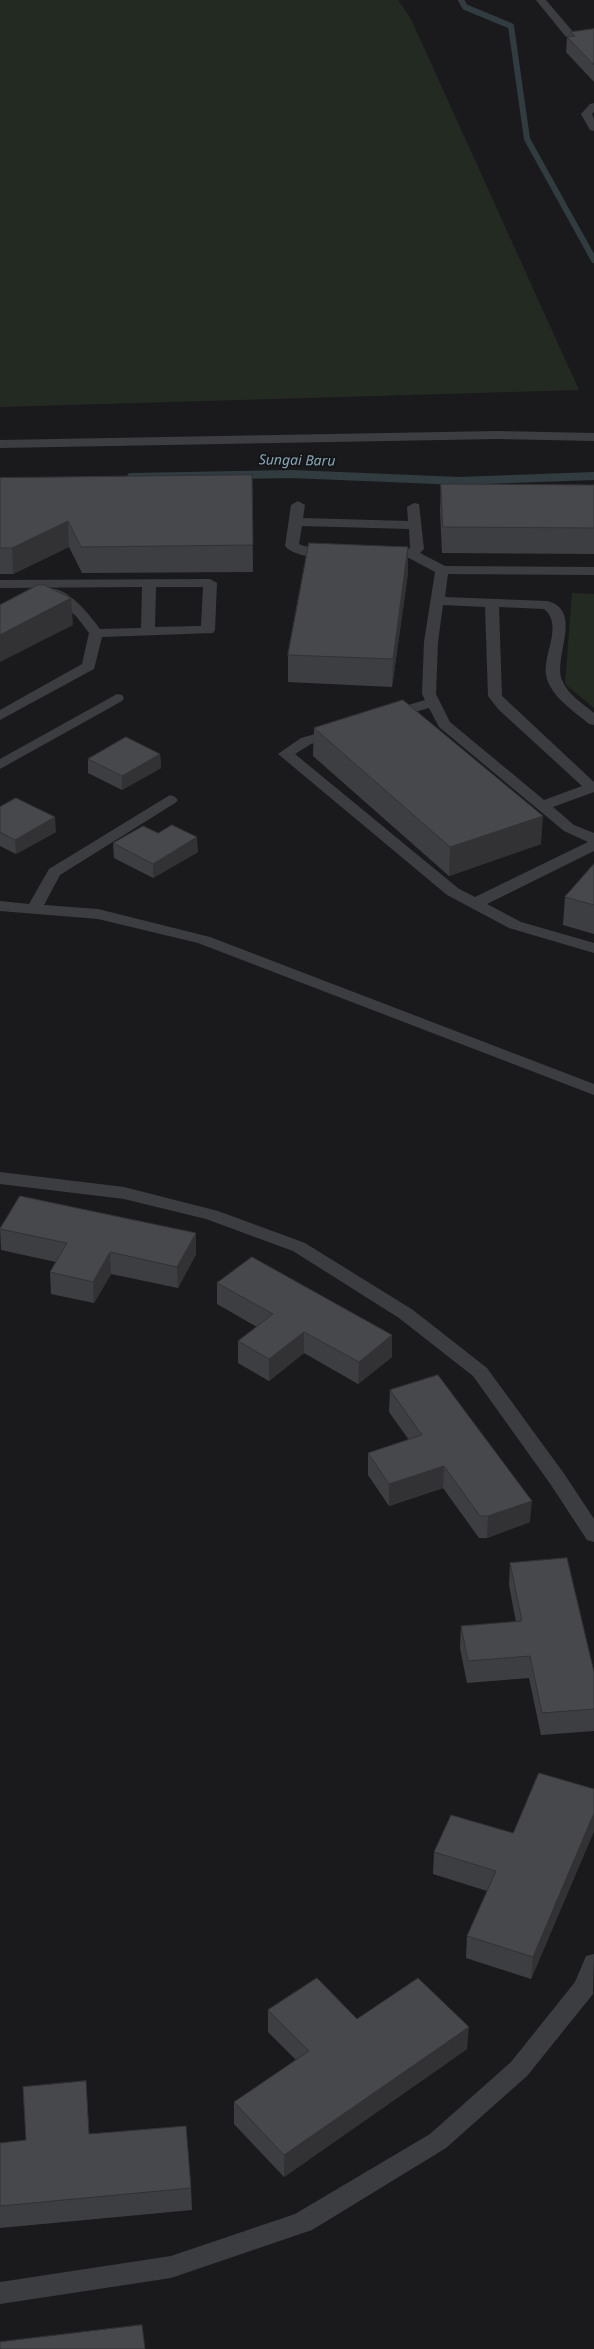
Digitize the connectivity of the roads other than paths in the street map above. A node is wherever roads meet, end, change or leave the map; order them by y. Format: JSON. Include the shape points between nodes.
{"nodes":[{"id":1,"x":541,"y":0,"type":"edge"},
{"id":2,"x":570,"y":35,"type":"edge"},
{"id":3,"x":594,"y":106,"type":"edge"},
{"id":4,"x":594,"y":128,"type":"edge"},
{"id":5,"x":594,"y":437,"type":"edge"},
{"id":6,"x":0,"y":444,"type":"edge"},
{"id":7,"x":298,"y":505,"type":"dead end"},
{"id":8,"x":414,"y":507,"type":"dead end"},
{"id":9,"x":295,"y":522,"type":"junction"},
{"id":10,"x":416,"y":525,"type":"junction"},
{"id":11,"x":348,"y":554,"type":"edge"},
{"id":12,"x":411,"y":554,"type":"junction"},
{"id":13,"x":375,"y":556,"type":"edge"},
{"id":14,"x":442,"y":570,"type":"junction"},
{"id":15,"x":594,"y":571,"type":"edge"},
{"id":16,"x":0,"y":584,"type":"edge"},
{"id":17,"x":149,"y":584,"type":"junction"},
{"id":18,"x":42,"y":585,"type":"junction"},
{"id":19,"x":438,"y":601,"type":"junction"},
{"id":20,"x":492,"y":603,"type":"junction"},
{"id":21,"x":148,"y":632,"type":"junction"},
{"id":22,"x":96,"y":633,"type":"junction"},
{"id":23,"x":117,"y":698,"type":"dead end"},
{"id":24,"x":433,"y":702,"type":"junction"},
{"id":25,"x":0,"y":716,"type":"edge"},
{"id":26,"x":379,"y":719,"type":"edge"},
{"id":27,"x":594,"y":721,"type":"edge"},
{"id":28,"x":352,"y":727,"type":"edge"},
{"id":29,"x":0,"y":766,"type":"edge"},
{"id":30,"x":593,"y":788,"type":"edge"},
{"id":31,"x":170,"y":800,"type":"dead end"},
{"id":32,"x":542,"y":806,"type":"junction"},
{"id":33,"x":594,"y":839,"type":"edge"},
{"id":34,"x":594,"y":845,"type":"edge"},
{"id":35,"x":474,"y":904,"type":"junction"},
{"id":36,"x":0,"y":906,"type":"edge"},
{"id":37,"x":34,"y":909,"type":"junction"},
{"id":38,"x":594,"y":948,"type":"edge"},
{"id":39,"x":594,"y":1090,"type":"edge"},
{"id":40,"x":0,"y":1178,"type":"edge"},
{"id":41,"x":594,"y":1534,"type":"edge"},
{"id":42,"x":594,"y":1963,"type":"edge"},
{"id":43,"x":0,"y":2293,"type":"edge"}],
"edges":[{"from":1,"to":2,"type":"lane"},
{"from":3,"to":4,"type":"lane","via":[[586,114]]},
{"from":5,"to":6,"type":"lane","via":[[498,435]]},
{"from":7,"to":9,"type":"lane"},
{"from":8,"to":10,"type":"lane"},
{"from":9,"to":10,"type":"lane"},
{"from":9,"to":11,"type":"lane","via":[[294,549]]},
{"from":10,"to":12,"type":"lane","via":[[417,548]]},
{"from":12,"to":13,"type":"lane"},
{"from":12,"to":14,"type":"lane"},
{"from":14,"to":15,"type":"lane"},
{"from":14,"to":19,"type":"lane"},
{"from":16,"to":18,"type":"lane"},
{"from":17,"to":18,"type":"lane"},
{"from":17,"to":21,"type":"lane"},
{"from":17,"to":21,"type":"lane","via":[[210,583],[208,630]]},
{"from":18,"to":22,"type":"lane","via":[[81,613]]},
{"from":19,"to":20,"type":"lane"},
{"from":19,"to":24,"type":"lane","via":[[431,642],[429,694]]},
{"from":20,"to":27,"type":"lane","via":[[547,605],[556,609],[560,619],[551,668],[554,680],[563,693]]},
{"from":20,"to":30,"type":"lane","via":[[495,696]]},
{"from":21,"to":22,"type":"lane"},
{"from":22,"to":25,"type":"lane","via":[[89,666]]},
{"from":23,"to":29,"type":"lane"},
{"from":24,"to":26,"type":"lane"},
{"from":24,"to":32,"type":"lane","via":[[444,724]]},
{"from":28,"to":35,"type":"lane","via":[[306,741],[285,754],[438,882]]},
{"from":30,"to":32,"type":"lane"},
{"from":31,"to":37,"type":"lane","via":[[54,872]]},
{"from":32,"to":33,"type":"lane","via":[[569,828]]},
{"from":34,"to":35,"type":"lane"},
{"from":35,"to":38,"type":"lane","via":[[515,925]]},
{"from":36,"to":37,"type":"lane"},
{"from":37,"to":39,"type":"lane","via":[[98,914],[204,940]]},
{"from":40,"to":41,"type":"lane","via":[[124,1193],[212,1215],[299,1247],[406,1314],[480,1372]]},
{"from":42,"to":43,"type":"lane","via":[[585,1987],[519,2069],[438,2140],[303,2222],[171,2267]]}]}
